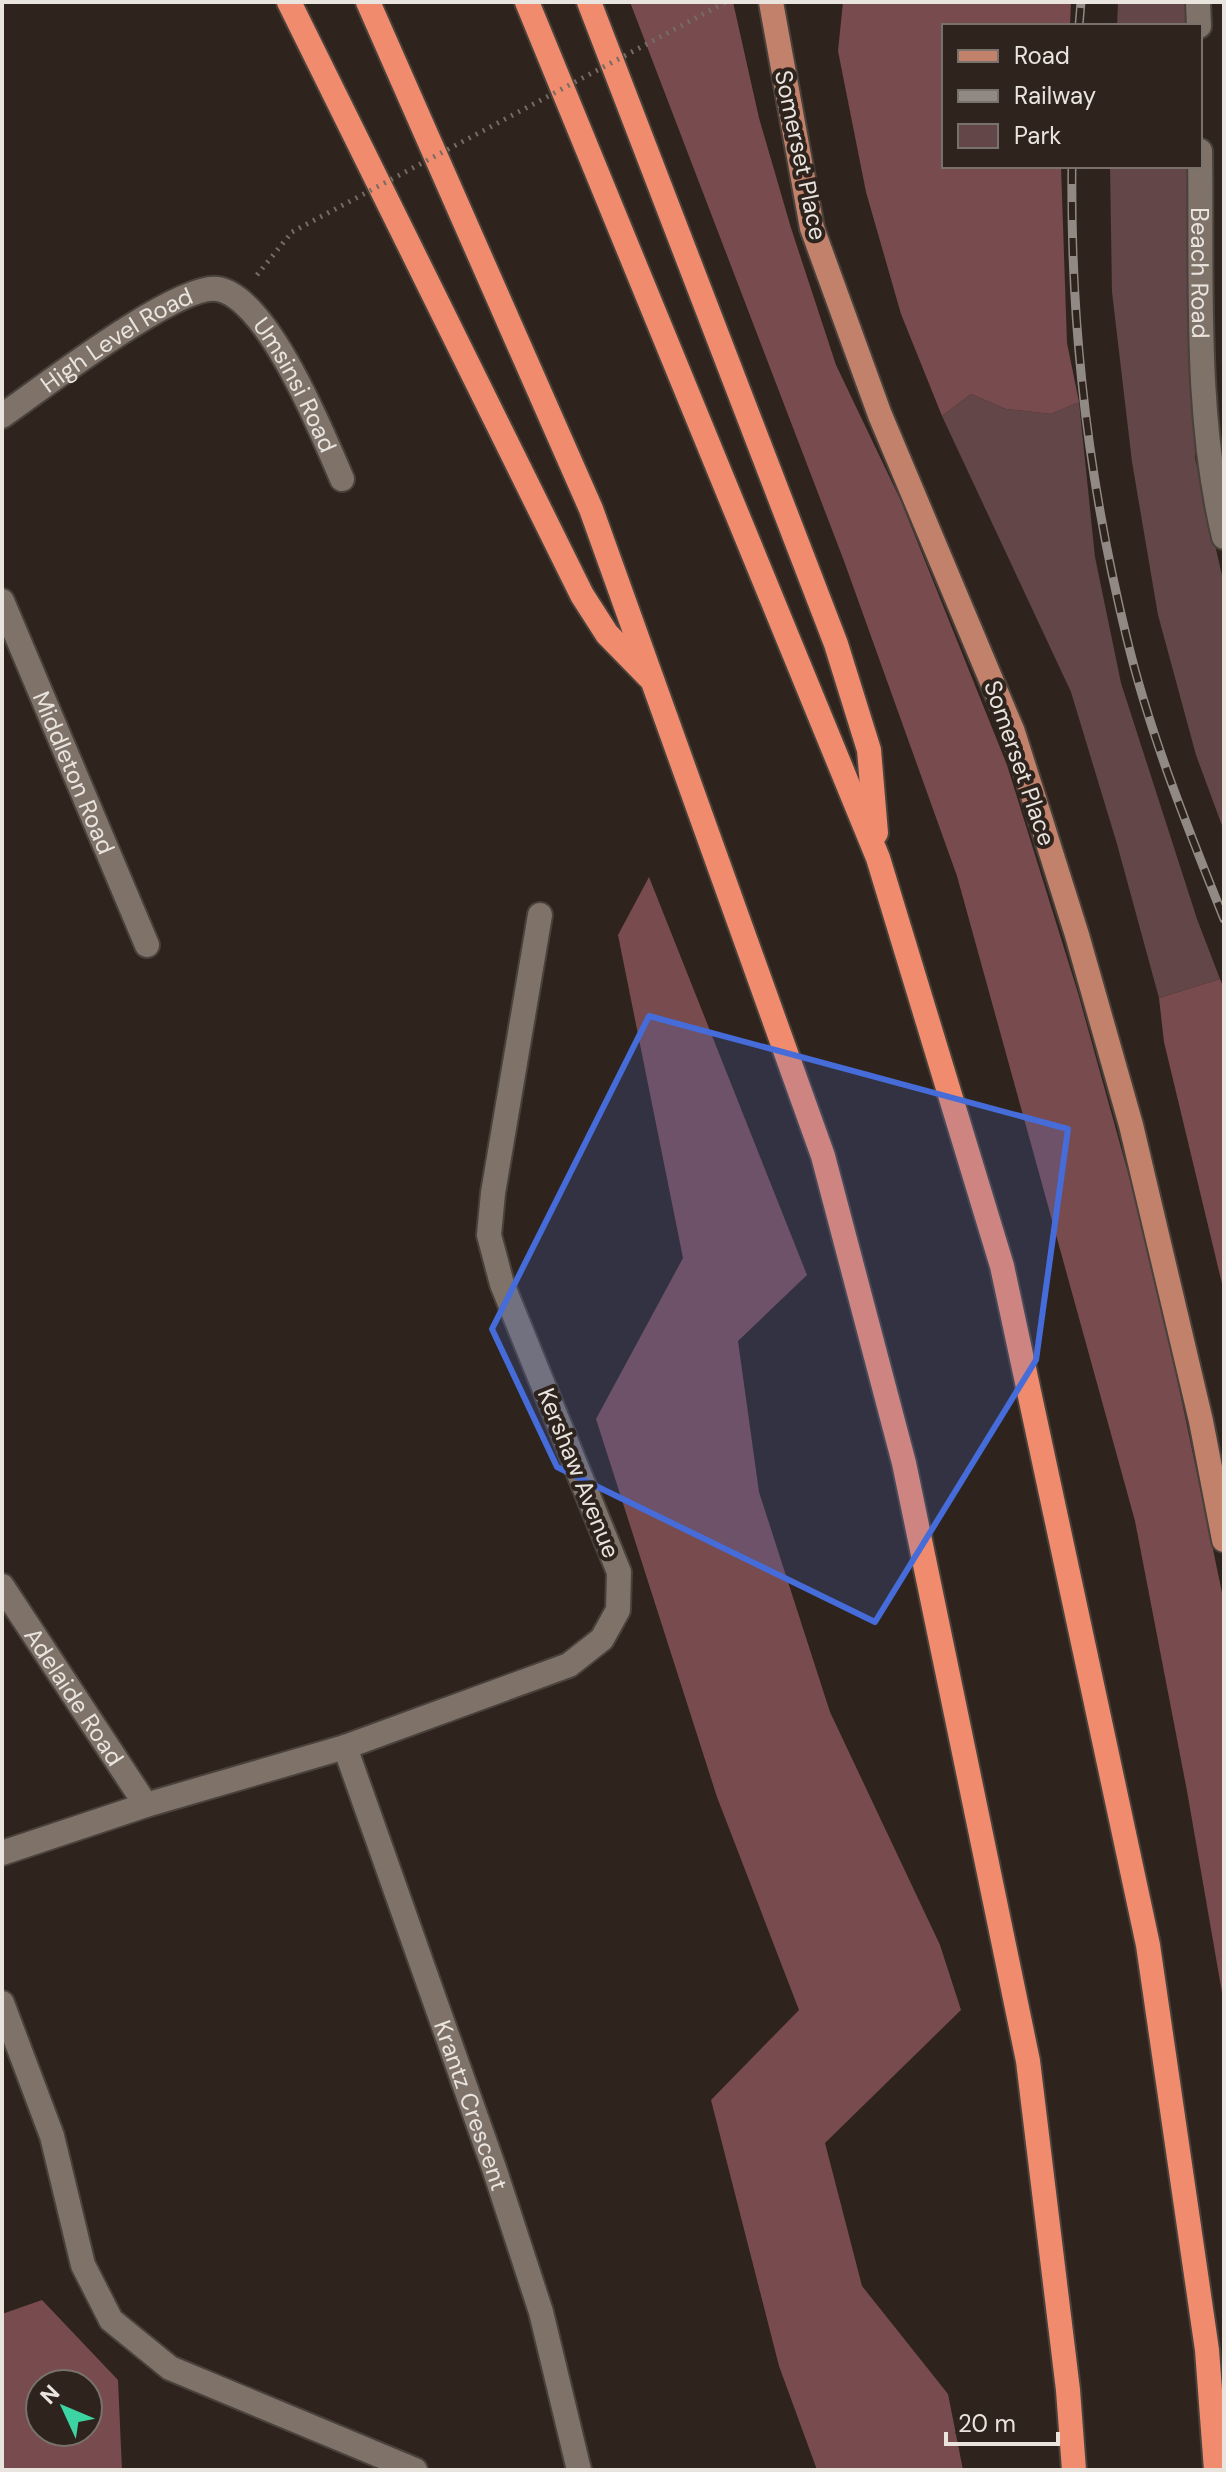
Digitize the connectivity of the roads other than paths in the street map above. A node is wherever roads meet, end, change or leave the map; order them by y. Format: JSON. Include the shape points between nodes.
{"nodes":[{"id":1,"x":289,"y":2,"type":"edge"},
{"id":2,"x":368,"y":2,"type":"edge"},
{"id":3,"x":527,"y":2,"type":"edge"},
{"id":4,"x":589,"y":2,"type":"edge"},
{"id":5,"x":771,"y":2,"type":"edge"},
{"id":6,"x":1199,"y":2,"type":"edge"},
{"id":7,"x":1199,"y":24,"type":"edge"},
{"id":8,"x":1200,"y":168,"type":"edge"},
{"id":9,"x":238,"y":297,"type":"joint"},
{"id":10,"x":2,"y":416,"type":"edge"},
{"id":11,"x":342,"y":479,"type":"dead end"},
{"id":12,"x":1224,"y":537,"type":"edge"},
{"id":13,"x":2,"y":601,"type":"edge"},
{"id":14,"x":656,"y":685,"type":"junction"},
{"id":15,"x":878,"y":858,"type":"junction"},
{"id":16,"x":540,"y":915,"type":"dead end"},
{"id":17,"x":147,"y":945,"type":"dead end"},
{"id":18,"x":1224,"y":1540,"type":"edge"},
{"id":19,"x":2,"y":1586,"type":"edge"},
{"id":20,"x":345,"y":1747,"type":"junction"},
{"id":21,"x":146,"y":1805,"type":"junction"},
{"id":22,"x":2,"y":1853,"type":"edge"},
{"id":23,"x":2,"y":2003,"type":"edge"},
{"id":24,"x":415,"y":2470,"type":"edge"},
{"id":25,"x":579,"y":2470,"type":"edge"},
{"id":26,"x":1074,"y":2470,"type":"edge"},
{"id":27,"x":1216,"y":2470,"type":"edge"}],
"edges":[{"from":1,"to":14,"type":"highway","via":[[582,595],[607,634]]},
{"from":2,"to":14,"type":"highway","via":[[591,509]]},
{"from":3,"to":15,"type":"highway"},
{"from":4,"to":15,"type":"highway","via":[[836,644],[869,750]]},
{"from":5,"to":18,"type":"main road","name":"Somerset Place","via":[[812,228],[880,415],[1013,732],[1077,935],[1135,1141]]},
{"from":6,"to":7,"type":"street"},
{"from":8,"to":12,"type":"street","name":"Beach Road","via":[[1202,342],[1209,444]]},
{"from":9,"to":10,"type":"street","name":"High Level Road","via":[[216,289],[192,293],[153,311]]},
{"from":9,"to":11,"type":"street","name":"Umsinsi Road","via":[[266,330],[310,404]]},
{"from":13,"to":17,"type":"street","name":"Middleton Road"},
{"from":14,"to":26,"type":"highway","via":[[823,1156],[904,1463],[1028,2061]]},
{"from":15,"to":27,"type":"highway","via":[[1002,1266],[1145,1930],[1207,2350]]},
{"from":16,"to":20,"type":"street","name":"Kershaw Avenue","via":[[489,1235],[502,1284],[619,1572],[618,1610],[602,1639],[569,1665]]},
{"from":19,"to":21,"type":"street","name":"Adelaide Road"},
{"from":20,"to":21,"type":"street","name":"Kershaw Avenue"},
{"from":20,"to":25,"type":"street","name":"Krantz Crescent","via":[[494,2168],[536,2298]]},
{"from":21,"to":22,"type":"street","name":"Kershaw Avenue"},
{"from":23,"to":24,"type":"street","via":[[52,2136],[83,2265],[111,2320],[170,2368]]}]}
